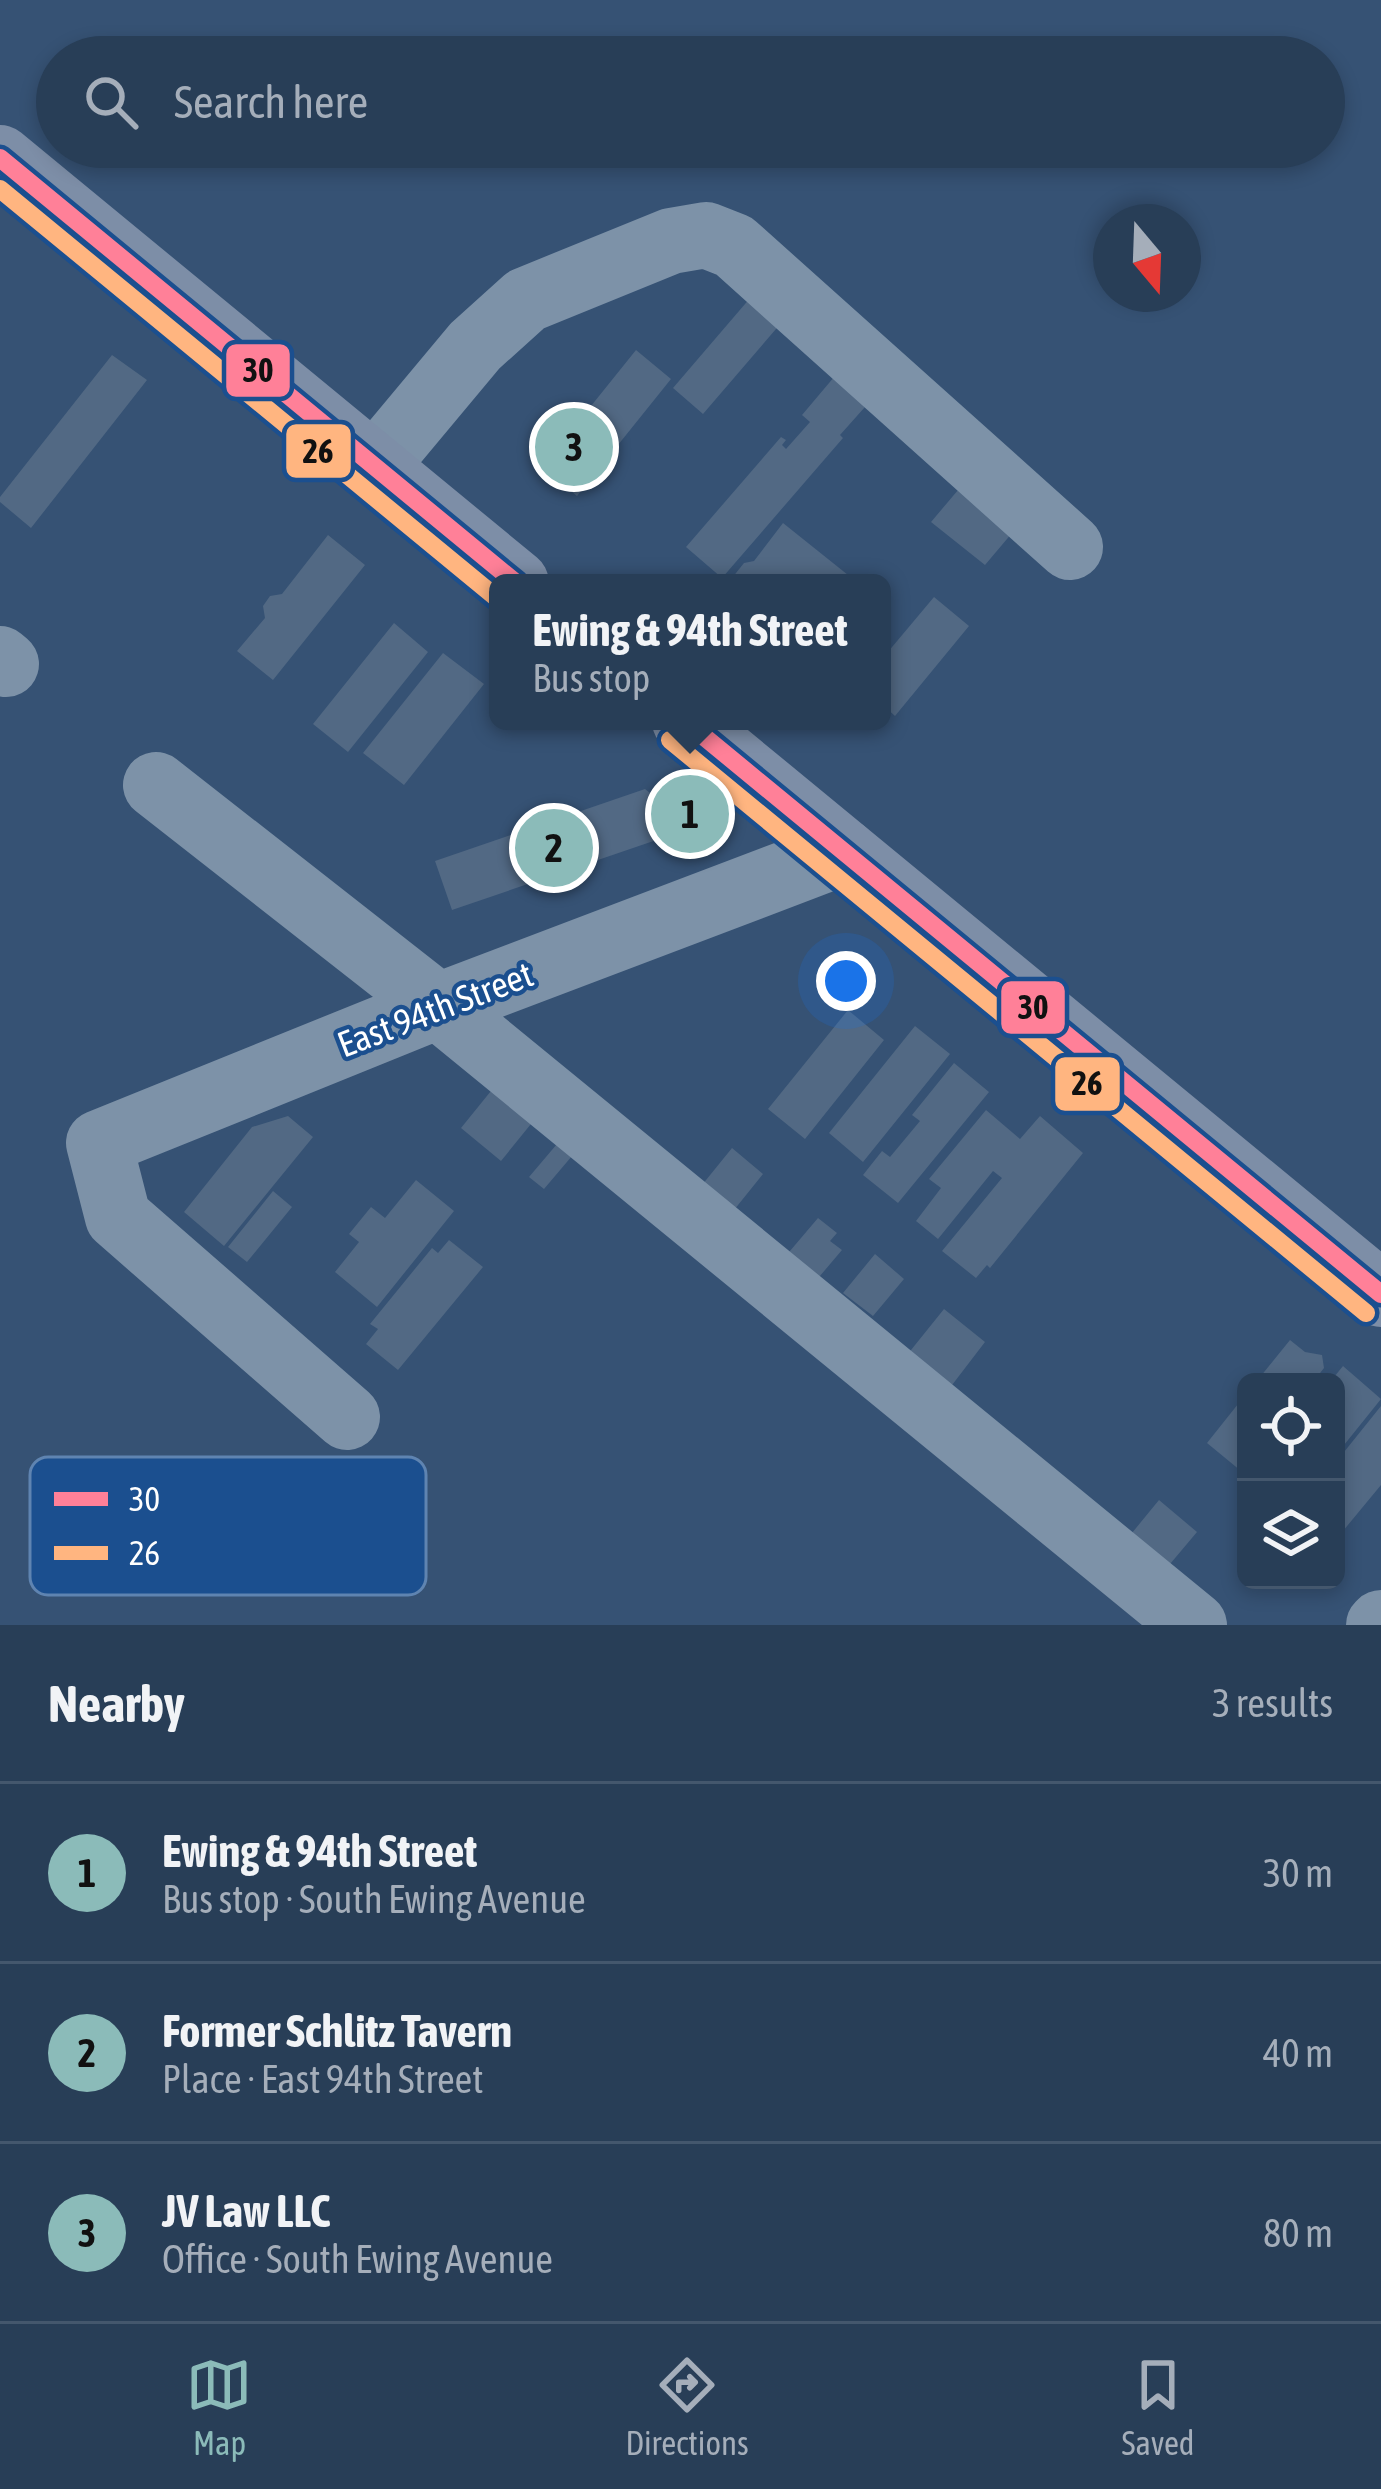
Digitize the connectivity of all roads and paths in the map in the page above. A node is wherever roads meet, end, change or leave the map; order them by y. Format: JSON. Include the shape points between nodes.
{"nodes":[{"id":1,"x":0,"y":158,"type":"edge"},
{"id":2,"x":374,"y":466,"type":"junction"},
{"id":3,"x":1070,"y":547,"type":"dead end"},
{"id":4,"x":505,"y":574,"type":"edge"},
{"id":5,"x":696,"y":730,"type":"edge"},
{"id":6,"x":156,"y":785,"type":"dead end"},
{"id":7,"x":844,"y":852,"type":"junction"},
{"id":8,"x":438,"y":1006,"type":"junction"},
{"id":9,"x":1381,"y":1294,"type":"edge"},
{"id":10,"x":347,"y":1417,"type":"dead end"},
{"id":11,"x":1194,"y":1625,"type":"edge"}],
"edges":[{"from":1,"to":2,"type":"main road"},
{"from":2,"to":3,"type":"street","via":[[475,346],[526,300],[671,241],[706,235],[734,245]]},
{"from":2,"to":4,"type":"main road"},
{"from":5,"to":7,"type":"main road"},
{"from":6,"to":8,"type":"street"},
{"from":7,"to":8,"type":"street","name":"East 94th Street"},
{"from":7,"to":9,"type":"main road"},
{"from":8,"to":10,"type":"street","name":"East 94th Street","via":[[99,1143],[118,1217]]},
{"from":8,"to":11,"type":"street"}]}
